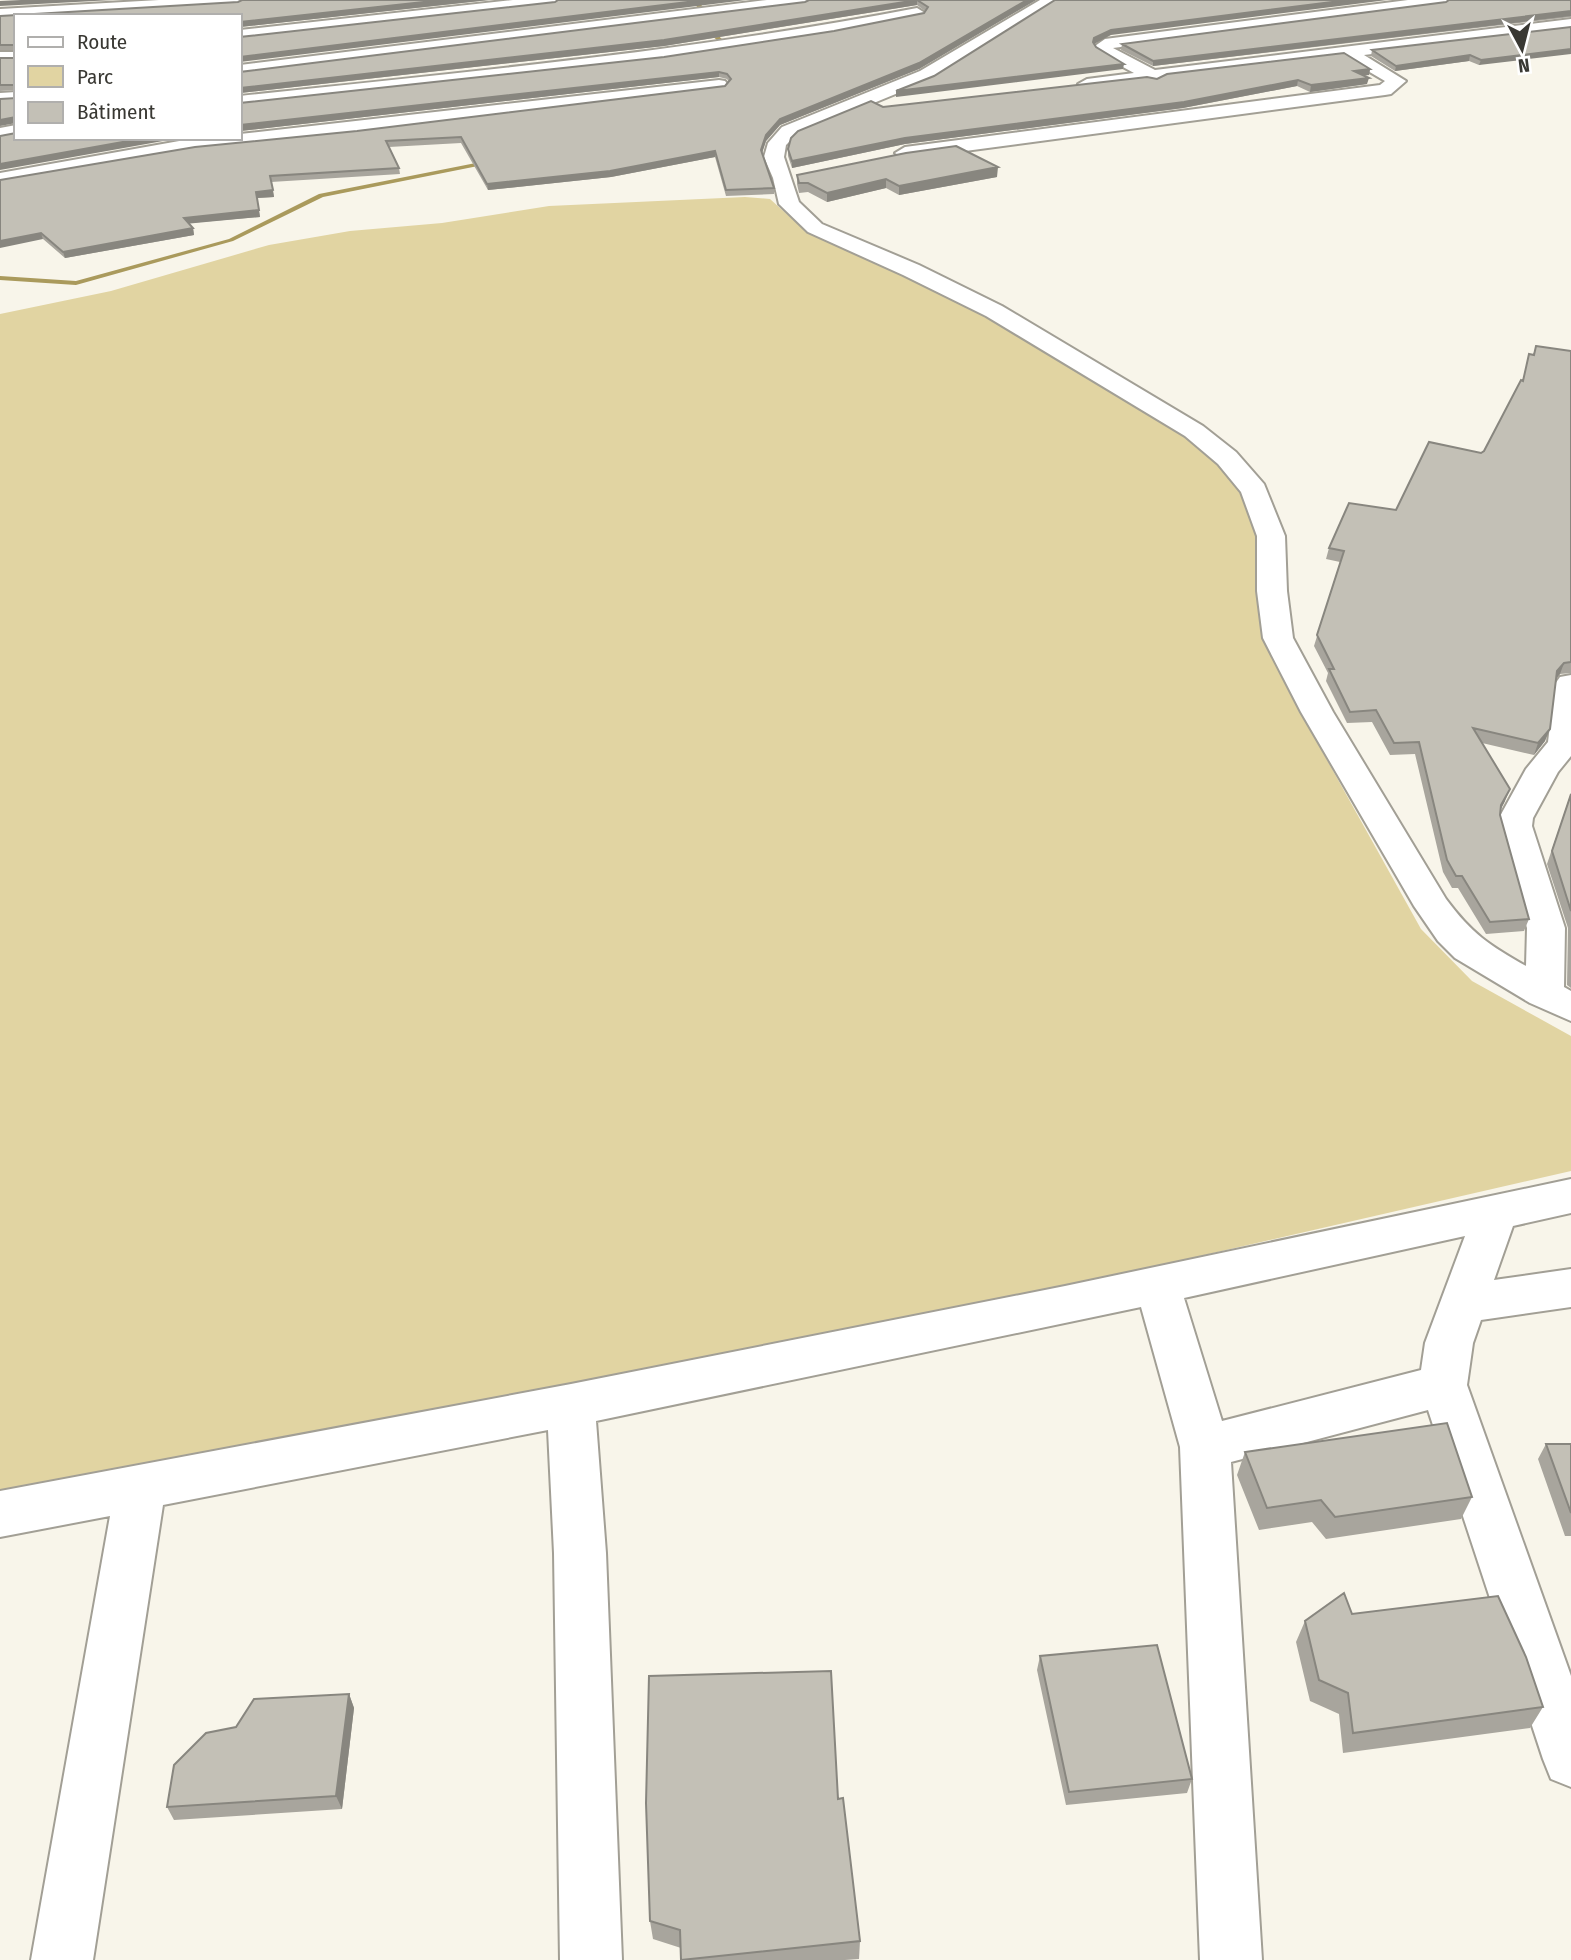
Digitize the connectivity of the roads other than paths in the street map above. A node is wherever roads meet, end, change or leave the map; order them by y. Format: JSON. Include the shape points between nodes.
{"nodes":[{"id":1,"x":239,"y":0,"type":"edge"},
{"id":2,"x":555,"y":0,"type":"edge"},
{"id":3,"x":805,"y":0,"type":"edge"},
{"id":4,"x":1051,"y":0,"type":"edge"},
{"id":5,"x":1444,"y":0,"type":"edge"},
{"id":6,"x":917,"y":13,"type":"edge"},
{"id":7,"x":0,"y":14,"type":"edge"},
{"id":8,"x":1571,"y":24,"type":"edge"},
{"id":9,"x":242,"y":35,"type":"edge"},
{"id":10,"x":1346,"y":51,"type":"junction"},
{"id":11,"x":242,"y":70,"type":"edge"},
{"id":12,"x":1152,"y":76,"type":"junction"},
{"id":13,"x":719,"y":85,"type":"edge"},
{"id":14,"x":1070,"y":86,"type":"edge"},
{"id":15,"x":242,"y":101,"type":"edge"},
{"id":16,"x":896,"y":105,"type":"edge"},
{"id":17,"x":844,"y":110,"type":"junction"},
{"id":18,"x":1217,"y":110,"type":"junction"},
{"id":19,"x":242,"y":139,"type":"edge"},
{"id":20,"x":236,"y":140,"type":"edge"},
{"id":21,"x":891,"y":156,"type":"edge"},
{"id":22,"x":0,"y":179,"type":"edge"},
{"id":23,"x":1571,"y":684,"type":"edge"},
{"id":24,"x":1558,"y":1000,"type":"edge"},
{"id":25,"x":1571,"y":1196,"type":"edge"},
{"id":26,"x":1496,"y":1211,"type":"junction"},
{"id":27,"x":1157,"y":1284,"type":"junction"},
{"id":28,"x":1571,"y":1288,"type":"edge"},
{"id":29,"x":1465,"y":1303,"type":"junction"},
{"id":30,"x":1443,"y":1385,"type":"junction"},
{"id":31,"x":571,"y":1405,"type":"junction"},
{"id":32,"x":1205,"y":1447,"type":"junction"},
{"id":33,"x":141,"y":1485,"type":"junction"},
{"id":34,"x":0,"y":1514,"type":"edge"},
{"id":35,"x":1571,"y":1759,"type":"edge"},
{"id":36,"x":62,"y":1960,"type":"edge"},
{"id":37,"x":591,"y":1960,"type":"edge"},
{"id":38,"x":1231,"y":1960,"type":"edge"}],
"edges":[{"from":1,"to":7,"type":"street"},
{"from":2,"to":9,"type":"street"},
{"from":3,"to":11,"type":"street"},
{"from":4,"to":17,"type":"street","via":[[926,75]]},
{"from":5,"to":12,"type":"street","via":[[1103,46]]},
{"from":6,"to":15,"type":"street","via":[[665,54]]},
{"from":8,"to":10,"type":"street"},
{"from":10,"to":12,"type":"street"},
{"from":10,"to":18,"type":"street","via":[[1397,80],[1385,90]]},
{"from":12,"to":14,"type":"street"},
{"from":12,"to":18,"type":"street"},
{"from":13,"to":19,"type":"street"},
{"from":16,"to":17,"type":"street"},
{"from":17,"to":24,"type":"street","via":[[789,131],[777,143],[774,157],[790,177],[789,204],[815,228],[911,270],[1033,333],[1194,431],[1243,474],[1271,536],[1278,638],[1415,881],[1468,949]]},
{"from":18,"to":21,"type":"street"},
{"from":20,"to":22,"type":"street"},
{"from":23,"to":24,"type":"street","via":[[1564,743],[1543,769],[1516,818],[1517,837],[1546,928]]},
{"from":25,"to":26,"type":"street"},
{"from":26,"to":27,"type":"street"},
{"from":26,"to":29,"type":"street"},
{"from":27,"to":31,"type":"street"},
{"from":27,"to":32,"type":"street"},
{"from":28,"to":29,"type":"street"},
{"from":29,"to":30,"type":"street","via":[[1449,1342]]},
{"from":30,"to":32,"type":"street"},
{"from":30,"to":35,"type":"street"},
{"from":31,"to":33,"type":"street"},
{"from":31,"to":37,"type":"street","via":[[580,1553]]},
{"from":32,"to":38,"type":"street"},
{"from":33,"to":34,"type":"street"},
{"from":33,"to":36,"type":"street"}]}
